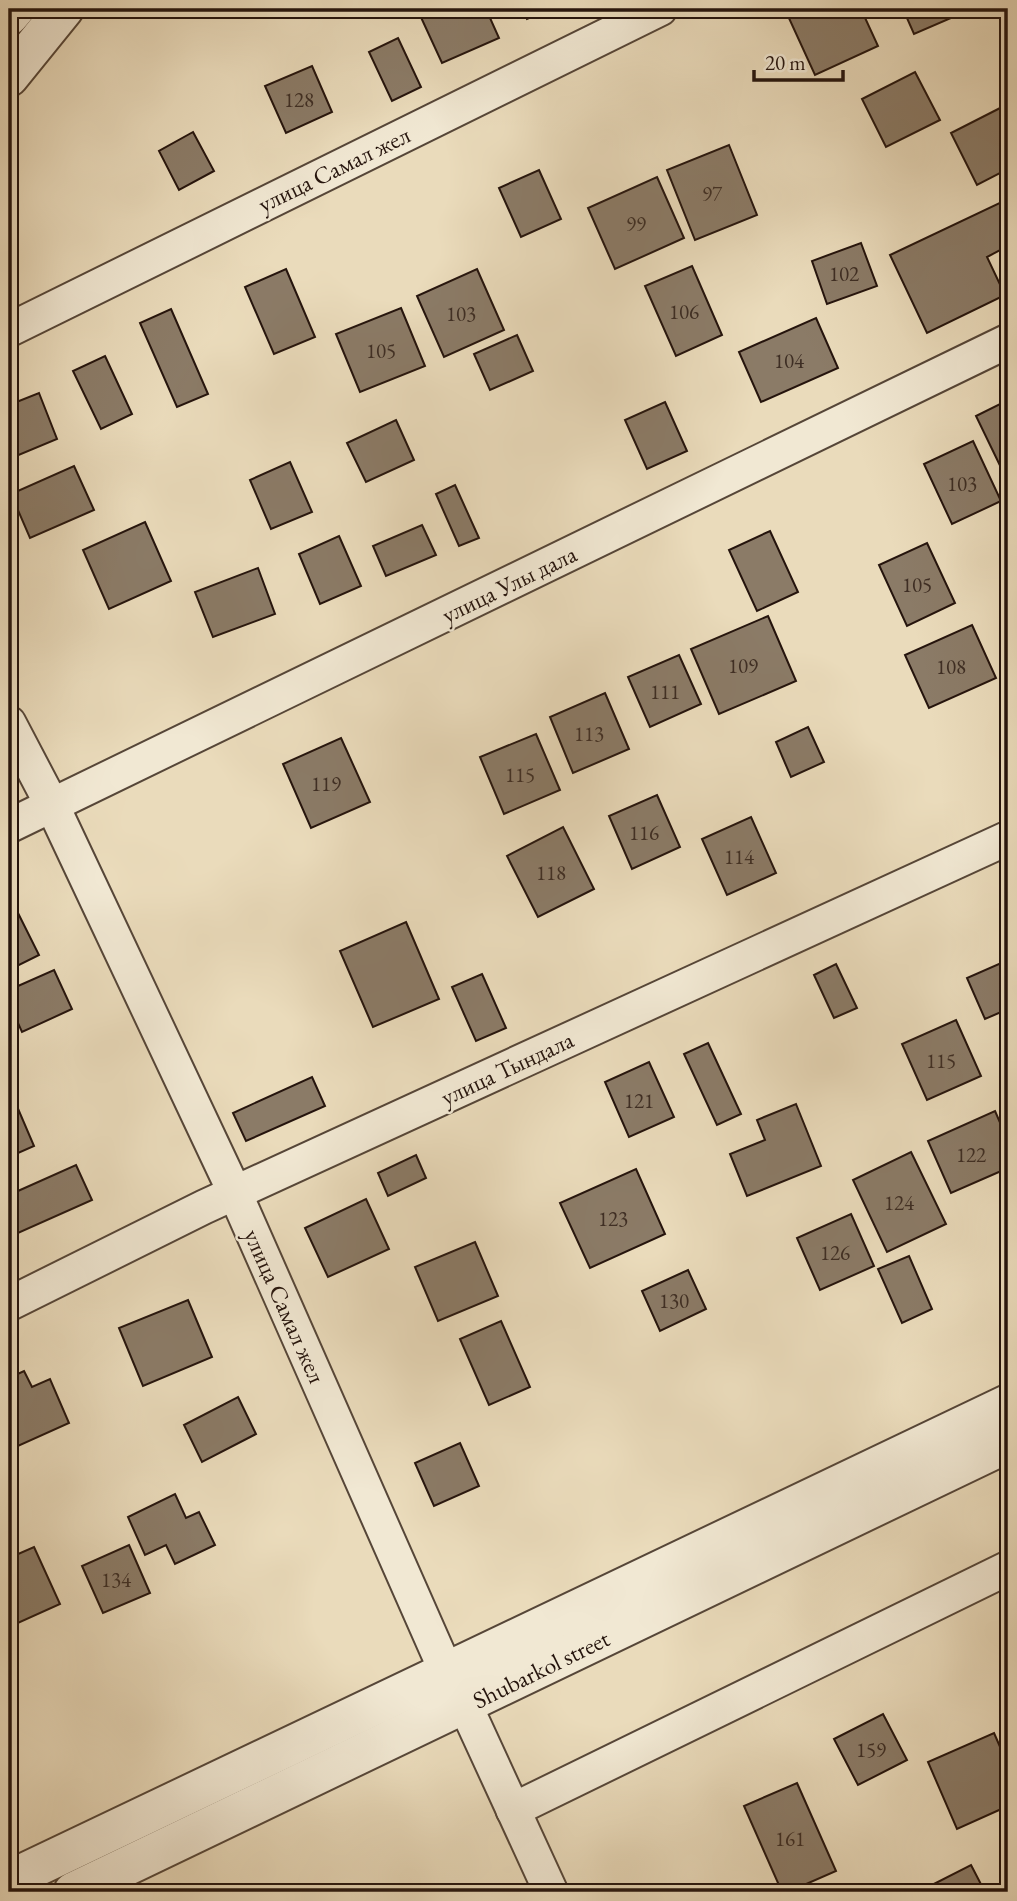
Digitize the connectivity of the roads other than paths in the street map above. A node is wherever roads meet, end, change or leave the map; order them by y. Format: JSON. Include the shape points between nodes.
{"nodes":[{"id":1,"x":15,"y":9,"type":"edge"},
{"id":2,"x":64,"y":9,"type":"edge"},
{"id":3,"x":660,"y":9,"type":"edge"},
{"id":4,"x":9,"y":16,"type":"edge"},
{"id":5,"x":9,"y":77,"type":"edge"},
{"id":6,"x":9,"y":330,"type":"edge"},
{"id":7,"x":1008,"y":341,"type":"edge"},
{"id":8,"x":9,"y":723,"type":"edge"},
{"id":9,"x":52,"y":805,"type":"junction"},
{"id":10,"x":9,"y":826,"type":"edge"},
{"id":11,"x":1008,"y":838,"type":"edge"},
{"id":12,"x":235,"y":1193,"type":"junction"},
{"id":13,"x":9,"y":1304,"type":"edge"},
{"id":14,"x":1008,"y":1404,"type":"edge"},
{"id":15,"x":1008,"y":1443,"type":"edge"},
{"id":16,"x":1008,"y":1568,"type":"edge"},
{"id":17,"x":446,"y":1671,"type":"junction"},
{"id":18,"x":466,"y":1705,"type":"junction"},
{"id":19,"x":513,"y":1810,"type":"junction"},
{"id":20,"x":9,"y":1880,"type":"edge"},
{"id":21,"x":74,"y":1892,"type":"edge"},
{"id":22,"x":551,"y":1892,"type":"edge"}],
"edges":[{"from":1,"to":4,"type":"street"},
{"from":2,"to":5,"type":"street"},
{"from":3,"to":6,"type":"street","name":"улица Самал жел"},
{"from":7,"to":9,"type":"street","name":"улица Улы дала"},
{"from":8,"to":9,"type":"street","name":"улица Самал жел"},
{"from":9,"to":10,"type":"street","name":"улица Улы дала"},
{"from":9,"to":12,"type":"street","name":"улица Самал жел"},
{"from":11,"to":12,"type":"street","name":"улица Тындала"},
{"from":12,"to":13,"type":"street","name":"улица Тындала"},
{"from":12,"to":17,"type":"street","name":"улица Самал жел"},
{"from":14,"to":17,"type":"street","name":"Shubarkol street"},
{"from":15,"to":18,"type":"street","name":"Shubarkol street"},
{"from":16,"to":19,"type":"street"},
{"from":17,"to":18,"type":"street","name":"улица Самал жел"},
{"from":17,"to":20,"type":"street","name":"Shubarkol street"},
{"from":18,"to":19,"type":"street","name":"улица Самал жел"},
{"from":18,"to":21,"type":"street","name":"Shubarkol street"},
{"from":19,"to":22,"type":"street","name":"улица Самал жел"}]}
